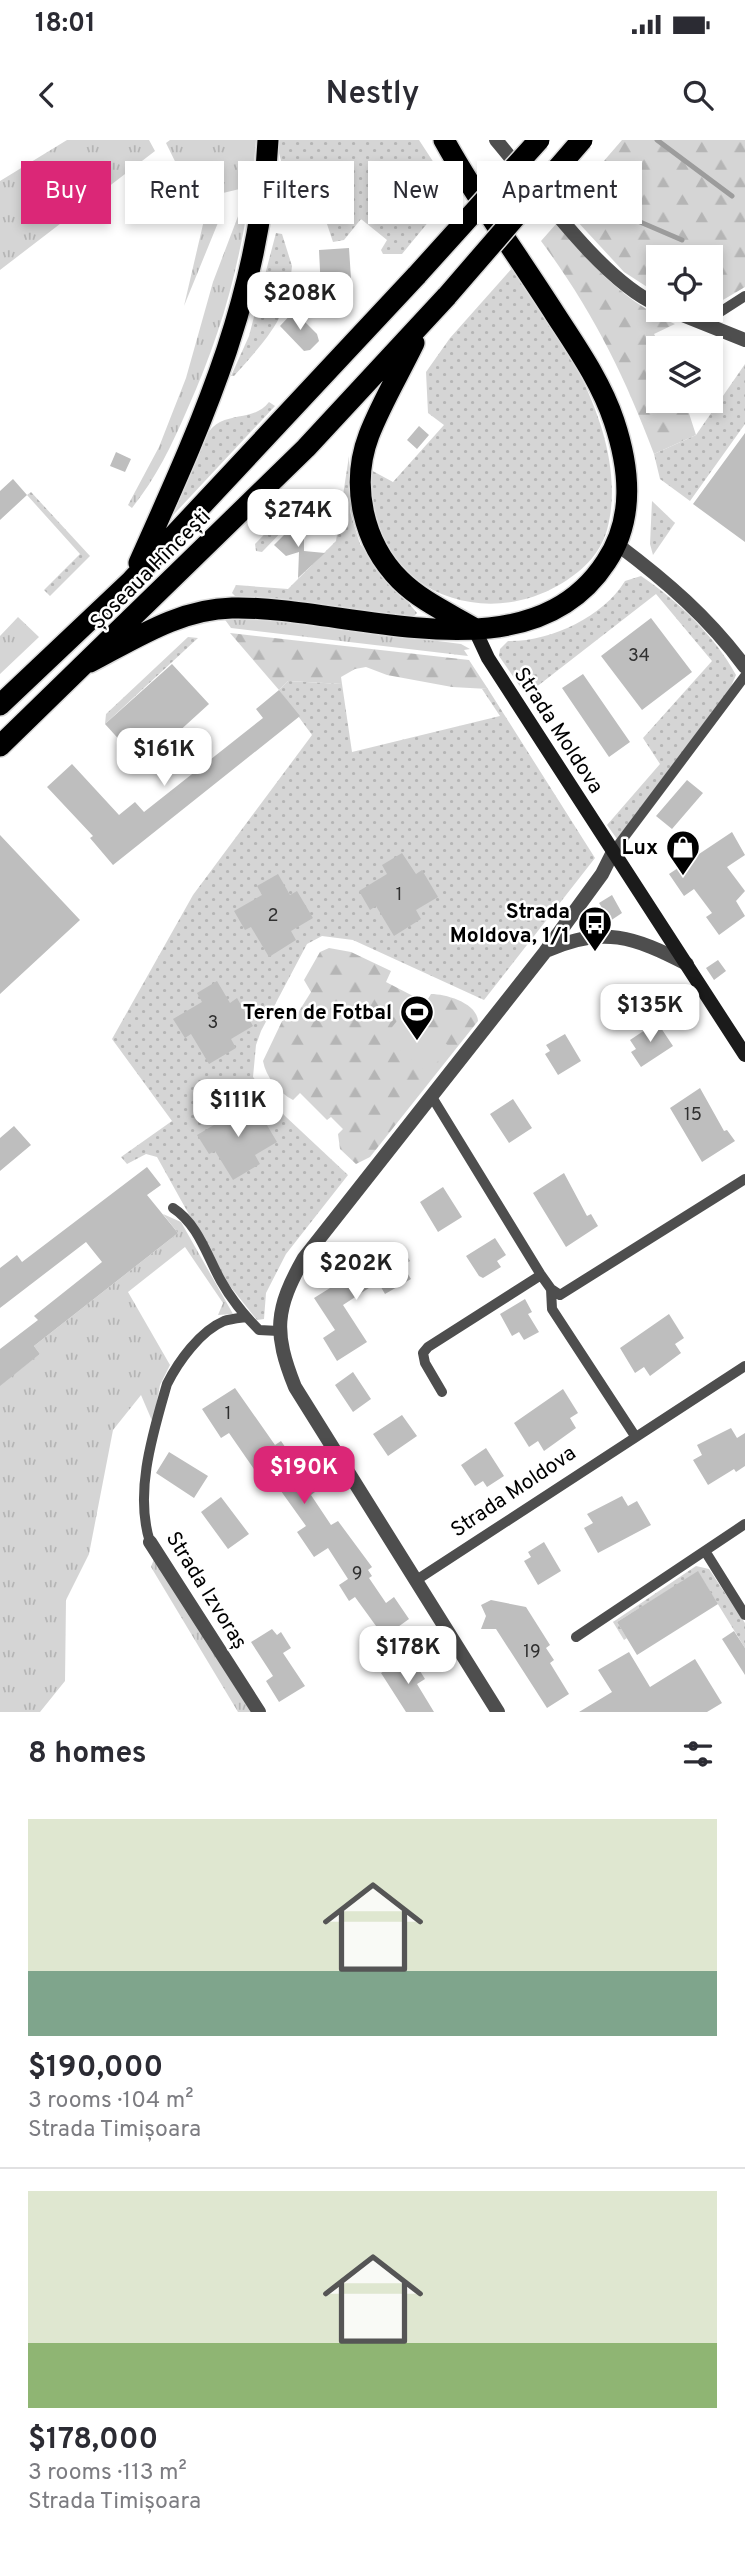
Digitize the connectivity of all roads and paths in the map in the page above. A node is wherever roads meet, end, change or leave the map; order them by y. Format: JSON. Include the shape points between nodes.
{"nodes":[{"id":1,"x":268,"y":140,"type":"edge"},
{"id":2,"x":444,"y":140,"type":"edge"},
{"id":3,"x":496,"y":140,"type":"edge"},
{"id":4,"x":539,"y":140,"type":"edge"},
{"id":5,"x":582,"y":140,"type":"edge"},
{"id":6,"x":745,"y":296,"type":"edge"},
{"id":7,"x":646,"y":298,"type":"edge"},
{"id":8,"x":424,"y":323,"type":"junction"},
{"id":9,"x":703,"y":323,"type":"joint"},
{"id":10,"x":745,"y":340,"type":"edge"},
{"id":11,"x":618,"y":545,"type":"junction"},
{"id":12,"x":132,"y":580,"type":"junction"},
{"id":13,"x":474,"y":628,"type":"junction"},
{"id":14,"x":90,"y":662,"type":"junction"},
{"id":15,"x":745,"y":667,"type":"edge"},
{"id":16,"x":745,"y":676,"type":"edge"},
{"id":17,"x":0,"y":705,"type":"edge"},
{"id":18,"x":0,"y":746,"type":"edge"},
{"id":19,"x":613,"y":852,"type":"junction"},
{"id":20,"x":545,"y":952,"type":"junction"},
{"id":21,"x":687,"y":964,"type":"junction"},
{"id":22,"x":745,"y":1055,"type":"edge"},
{"id":23,"x":432,"y":1097,"type":"junction"},
{"id":24,"x":745,"y":1179,"type":"edge"},
{"id":25,"x":173,"y":1208,"type":"dead end"},
{"id":26,"x":541,"y":1275,"type":"junction"},
{"id":27,"x":551,"y":1289,"type":"junction"},
{"id":28,"x":246,"y":1317,"type":"junction"},
{"id":29,"x":279,"y":1331,"type":"junction"},
{"id":30,"x":745,"y":1366,"type":"edge"},
{"id":31,"x":442,"y":1392,"type":"dead end"},
{"id":32,"x":635,"y":1436,"type":"junction"},
{"id":33,"x":745,"y":1524,"type":"edge"},
{"id":34,"x":150,"y":1542,"type":"joint"},
{"id":35,"x":705,"y":1551,"type":"junction"},
{"id":36,"x":415,"y":1581,"type":"junction"},
{"id":37,"x":745,"y":1615,"type":"edge"},
{"id":38,"x":576,"y":1637,"type":"dead end"},
{"id":39,"x":258,"y":1712,"type":"edge"},
{"id":40,"x":498,"y":1712,"type":"edge"}],
"edges":[{"from":1,"to":12,"type":"highway","via":[[256,247],[236,327],[193,441]]},
{"from":2,"to":11,"type":"highway","via":[[600,388],[623,453],[628,489]]},
{"from":3,"to":7,"type":"street","via":[[604,267]]},
{"from":4,"to":12,"type":"highway","name":"Șoseaua Hîncești","bridge":true},
{"from":5,"to":8,"type":"highway","name":"Șoseaua Hîncești","bridge":true},
{"from":6,"to":9,"type":"lane"},
{"from":8,"to":13,"type":"highway","via":[[369,435],[363,454],[362,503],[368,533],[401,581]]},
{"from":8,"to":14,"type":"highway","name":"Șoseaua Hîncești","via":[[306,448]]},
{"from":9,"to":10,"type":"street"},
{"from":11,"to":13,"type":"highway","via":[[579,595],[553,610],[516,623]]},
{"from":11,"to":15,"type":"street","via":[[687,600]]},
{"from":12,"to":17,"type":"highway","name":"Șoseaua Hîncești"},
{"from":13,"to":14,"type":"highway","via":[[418,629],[231,608],[173,619]]},
{"from":13,"to":19,"type":"street","name":"Strada Moldova","via":[[488,658]]},
{"from":14,"to":18,"type":"highway","name":"Șoseaua Hîncești"},
{"from":16,"to":19,"type":"lane"},
{"from":19,"to":20,"type":"street","name":"Strada Moldova"},
{"from":19,"to":21,"type":"street","name":"Strada Moldova"},
{"from":20,"to":21,"type":"street","name":"Strada Moldova","via":[[573,939],[624,937],[647,943]]},
{"from":20,"to":23,"type":"street","name":"Strada Moldova"},
{"from":21,"to":22,"type":"street","name":"Strada Moldova"},
{"from":23,"to":26,"type":"lane"},
{"from":23,"to":29,"type":"street","name":"Strada Moldova","via":[[304,1258],[290,1282]]},
{"from":24,"to":27,"type":"lane","via":[[570,1291],[560,1295]]},
{"from":25,"to":28,"type":"lane","via":[[191,1223]]},
{"from":26,"to":27,"type":"lane"},
{"from":26,"to":31,"type":"lane","via":[[428,1347],[423,1353],[425,1363]]},
{"from":27,"to":32,"type":"lane","via":[[551,1309]]},
{"from":28,"to":29,"type":"lane","via":[[259,1330]]},
{"from":28,"to":34,"type":"lane","name":"Strada Izvoraș","via":[[224,1321],[210,1331],[167,1384],[142,1500]]},
{"from":29,"to":36,"type":"street","via":[[281,1353],[295,1387]]},
{"from":30,"to":32,"type":"lane","name":"Strada Moldova"},
{"from":32,"to":36,"type":"lane","name":"Strada Moldova"},
{"from":33,"to":35,"type":"lane"},
{"from":34,"to":39,"type":"street","name":"Strada Izvoraș"},
{"from":35,"to":37,"type":"lane"},
{"from":35,"to":38,"type":"lane"},
{"from":36,"to":40,"type":"street"}]}
